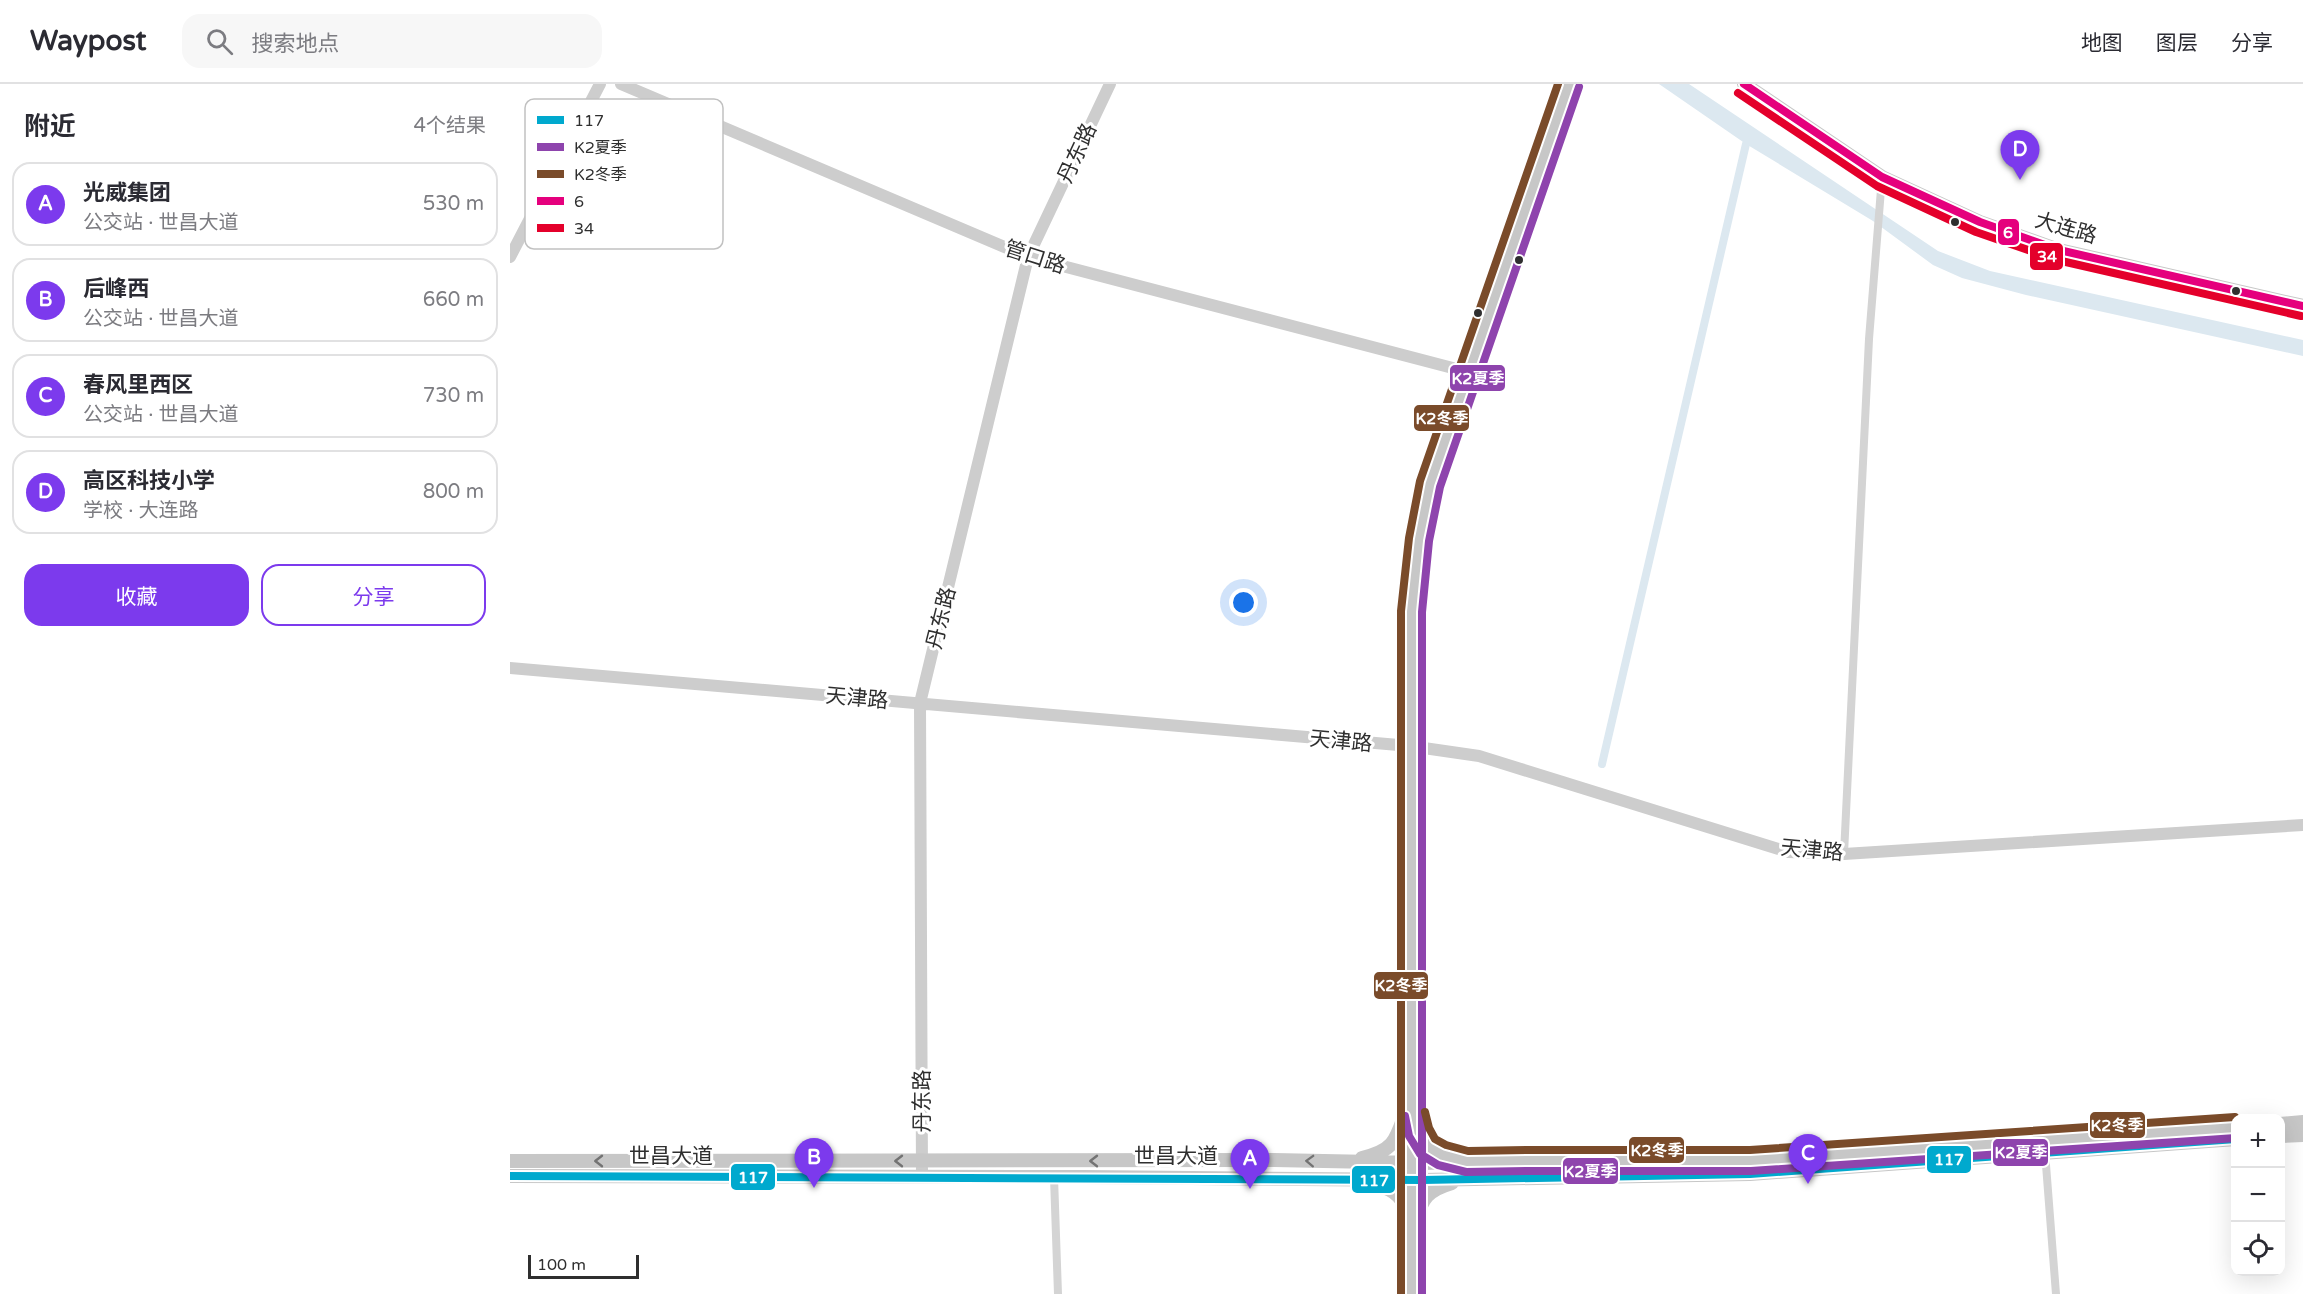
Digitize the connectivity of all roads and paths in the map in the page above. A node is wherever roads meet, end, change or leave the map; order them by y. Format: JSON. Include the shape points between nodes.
{"nodes":[{"id":1,"x":600,"y":84,"type":"edge"},
{"id":2,"x":621,"y":84,"type":"edge"},
{"id":3,"x":1110,"y":84,"type":"edge"},
{"id":4,"x":1569,"y":84,"type":"edge"},
{"id":5,"x":1744,"y":84,"type":"edge"},
{"id":6,"x":592,"y":99,"type":"edge"},
{"id":7,"x":656,"y":99,"type":"edge"},
{"id":8,"x":723,"y":127,"type":"edge"},
{"id":9,"x":1882,"y":177,"type":"junction"},
{"id":10,"x":525,"y":228,"type":"edge"},
{"id":11,"x":510,"y":257,"type":"edge"},
{"id":12,"x":1028,"y":257,"type":"junction"},
{"id":13,"x":2303,"y":306,"type":"edge"},
{"id":14,"x":1468,"y":372,"type":"junction"},
{"id":15,"x":510,"y":668,"type":"edge"},
{"id":16,"x":920,"y":703,"type":"junction"},
{"id":17,"x":1410,"y":746,"type":"junction"},
{"id":18,"x":2303,"y":825,"type":"edge"},
{"id":19,"x":1844,"y":854,"type":"junction"},
{"id":20,"x":1410,"y":1097,"type":"junction"},
{"id":21,"x":2303,"y":1122,"type":"edge"},
{"id":22,"x":2285,"y":1124,"type":"edge"},
{"id":23,"x":2231,"y":1127,"type":"edge"},
{"id":24,"x":2303,"y":1135,"type":"edge"},
{"id":25,"x":2285,"y":1136,"type":"edge"},
{"id":26,"x":2231,"y":1139,"type":"edge"},
{"id":27,"x":2044,"y":1152,"type":"junction"},
{"id":28,"x":510,"y":1161,"type":"edge"},
{"id":29,"x":922,"y":1161,"type":"junction"},
{"id":30,"x":1347,"y":1162,"type":"junction"},
{"id":31,"x":1467,"y":1162,"type":"junction"},
{"id":32,"x":1410,"y":1163,"type":"junction"},
{"id":33,"x":510,"y":1176,"type":"edge"},
{"id":34,"x":922,"y":1177,"type":"junction"},
{"id":35,"x":1054,"y":1177,"type":"junction"},
{"id":36,"x":1349,"y":1178,"type":"junction"},
{"id":37,"x":1410,"y":1179,"type":"junction"},
{"id":38,"x":1467,"y":1179,"type":"junction"},
{"id":39,"x":1412,"y":1233,"type":"junction"},
{"id":40,"x":1058,"y":1294,"type":"edge"},
{"id":41,"x":1412,"y":1294,"type":"edge"},
{"id":42,"x":2056,"y":1294,"type":"edge"}],
"edges":[{"from":1,"to":6,"type":"main road"},
{"from":2,"to":7,"type":"main road","name":"管口路"},
{"from":3,"to":12,"type":"main road","name":"丹东路"},
{"from":4,"to":14,"type":"main road"},
{"from":5,"to":9,"type":"main road","name":"大连路"},
{"from":8,"to":12,"type":"main road","name":"管口路"},
{"from":9,"to":13,"type":"main road","name":"大连路","via":[[1980,222],[2059,250]]},
{"from":9,"to":19,"type":"street","via":[[1869,339]]},
{"from":10,"to":11,"type":"main road"},
{"from":12,"to":14,"type":"main road","name":"管口路"},
{"from":12,"to":16,"type":"main road","name":"丹东路"},
{"from":14,"to":17,"type":"main road","via":[[1430,484],[1419,539],[1411,610]]},
{"from":15,"to":16,"type":"main road","name":"天津路"},
{"from":16,"to":17,"type":"main road","name":"天津路"},
{"from":16,"to":29,"type":"main road","name":"丹东路"},
{"from":17,"to":19,"type":"main road","name":"天津路","via":[[1479,756],[1788,852]]},
{"from":17,"to":20,"type":"main road"},
{"from":18,"to":19,"type":"main road","name":"天津路"},
{"from":20,"to":30,"type":"main road","via":[[1391,1146],[1376,1155]]},
{"from":20,"to":31,"type":"main road","via":[[1427,1147]]},
{"from":20,"to":32,"type":"main road"},
{"from":21,"to":22,"type":"main road"},
{"from":23,"to":31,"type":"main road","name":"世昌大道","via":[[1750,1161]]},
{"from":24,"to":25,"type":"main road"},
{"from":26,"to":27,"type":"main road","name":"世昌大道"},
{"from":27,"to":38,"type":"main road","name":"世昌大道","via":[[1750,1174]]},
{"from":27,"to":42,"type":"street"},
{"from":29,"to":28,"type":"main road","name":"世昌大道","one_way":true},
{"from":30,"to":29,"type":"main road","name":"世昌大道","one_way":true},
{"from":29,"to":34,"type":"main road","name":"丹东路"},
{"from":30,"to":32,"type":"main road","name":"世昌大道"},
{"from":31,"to":32,"type":"main road","name":"世昌大道"},
{"from":32,"to":37,"type":"main road"},
{"from":33,"to":34,"type":"main road","name":"世昌大道"},
{"from":34,"to":35,"type":"main road","name":"世昌大道"},
{"from":35,"to":36,"type":"main road","name":"世昌大道"},
{"from":35,"to":40,"type":"street"},
{"from":36,"to":37,"type":"main road","name":"世昌大道"},
{"from":36,"to":39,"type":"main road","via":[[1395,1192],[1405,1203]]},
{"from":37,"to":38,"type":"main road","name":"世昌大道"},
{"from":37,"to":39,"type":"main road"},
{"from":38,"to":39,"type":"main road","via":[[1439,1186],[1427,1195]]},
{"from":39,"to":41,"type":"main road"}]}
